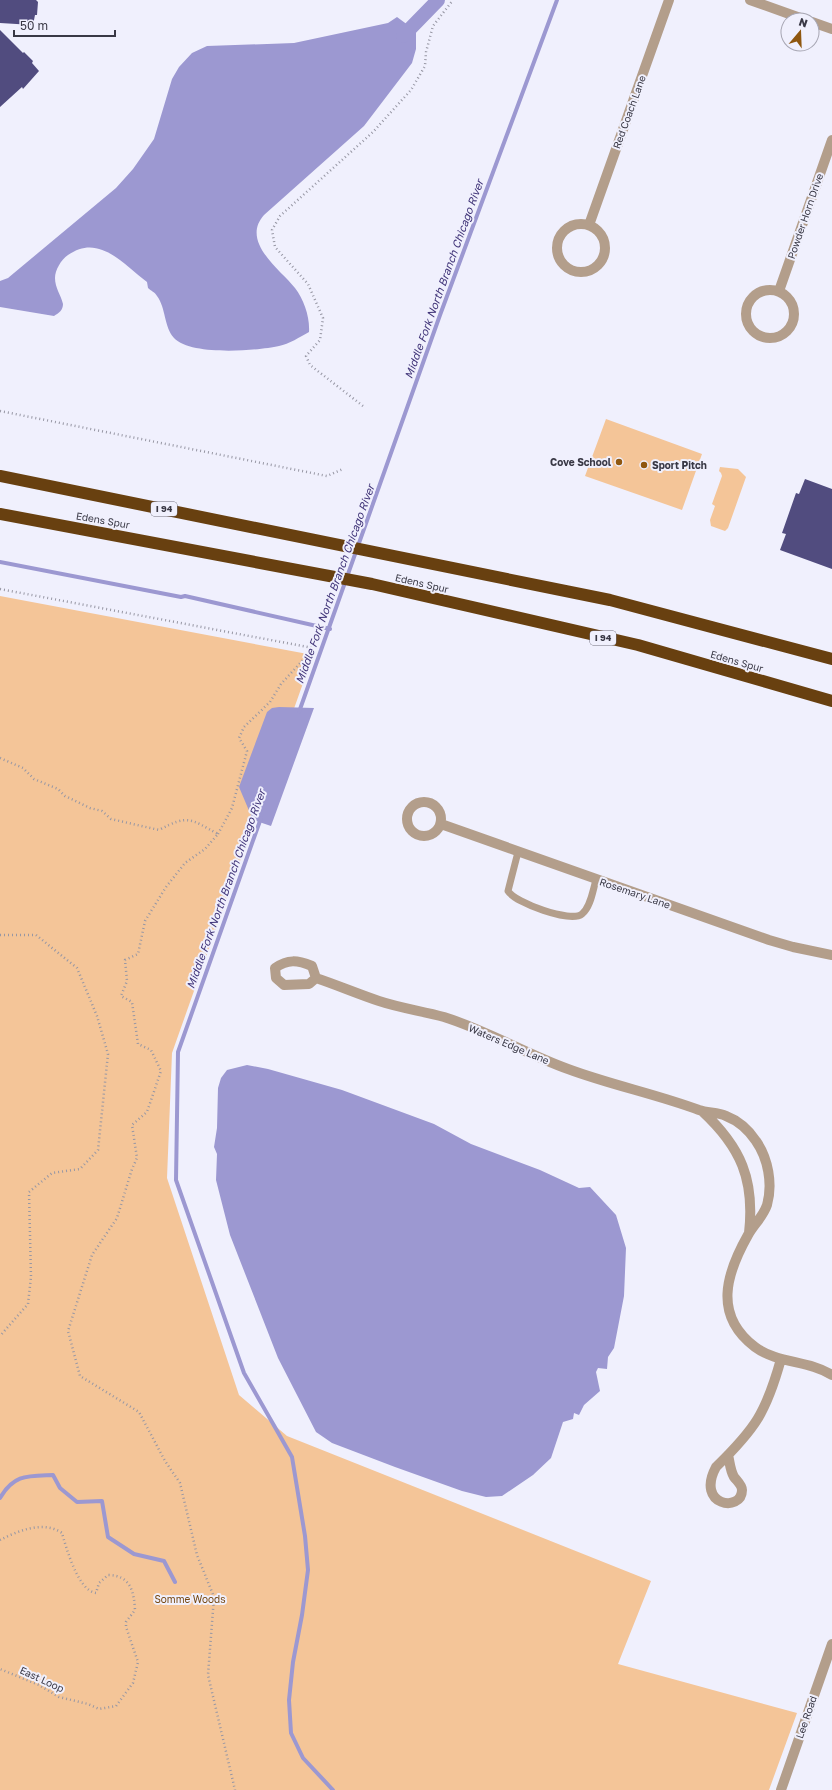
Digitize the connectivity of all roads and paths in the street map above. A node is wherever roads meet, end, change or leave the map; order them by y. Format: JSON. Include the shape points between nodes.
{"nodes":[{"id":1,"x":453,"y":0,"type":"edge"},
{"id":2,"x":669,"y":0,"type":"edge"},
{"id":3,"x":750,"y":0,"type":"edge"},
{"id":4,"x":784,"y":12,"type":"edge"},
{"id":5,"x":820,"y":25,"type":"edge"},
{"id":6,"x":832,"y":29,"type":"edge"},
{"id":7,"x":832,"y":140,"type":"edge"},
{"id":8,"x":589,"y":225,"type":"junction"},
{"id":9,"x":779,"y":291,"type":"junction"},
{"id":10,"x":363,"y":406,"type":"dead end"},
{"id":11,"x":0,"y":411,"type":"edge"},
{"id":12,"x":342,"y":469,"type":"dead end"},
{"id":13,"x":0,"y":476,"type":"edge"},
{"id":14,"x":0,"y":514,"type":"edge"},
{"id":15,"x":0,"y":589,"type":"edge"},
{"id":16,"x":832,"y":659,"type":"edge"},
{"id":17,"x":832,"y":701,"type":"edge"},
{"id":18,"x":0,"y":758,"type":"edge"},
{"id":19,"x":441,"y":824,"type":"dead end"},
{"id":20,"x":218,"y":834,"type":"junction"},
{"id":21,"x":518,"y":852,"type":"junction"},
{"id":22,"x":596,"y":880,"type":"junction"},
{"id":23,"x":0,"y":934,"type":"edge"},
{"id":24,"x":832,"y":955,"type":"edge"},
{"id":25,"x":316,"y":978,"type":"dead end"},
{"id":26,"x":702,"y":1111,"type":"junction"},
{"id":27,"x":749,"y":1234,"type":"junction"},
{"id":28,"x":0,"y":1336,"type":"edge"},
{"id":29,"x":781,"y":1359,"type":"junction"},
{"id":30,"x":832,"y":1375,"type":"edge"},
{"id":31,"x":728,"y":1455,"type":"dead end"},
{"id":32,"x":0,"y":1540,"type":"edge"},
{"id":33,"x":832,"y":1644,"type":"edge"},
{"id":34,"x":0,"y":1669,"type":"edge"},
{"id":35,"x":235,"y":1790,"type":"edge"},
{"id":36,"x":780,"y":1790,"type":"edge"}],
"edges":[{"from":1,"to":10,"type":"path","via":[[434,26],[426,52],[425,66],[411,90],[373,132],[280,216],[272,230],[275,246],[308,284],[323,318],[320,340],[306,356],[310,365]]},
{"from":2,"to":8,"type":"street","name":"Red Coach Lane"},
{"from":3,"to":4,"type":"street"},
{"from":5,"to":6,"type":"street"},
{"from":7,"to":9,"type":"street","name":"Powder Horn Drive"},
{"from":8,"to":8,"type":"street","via":[[573,225],[560,235],[557,242],[559,258],[570,269],[585,272],[593,269],[603,257],[604,242],[596,229]]},
{"from":9,"to":9,"type":"street","via":[[762,291],[749,301],[745,317],[753,332],[760,337],[775,338],[793,324],[794,308],[791,301]]},
{"from":11,"to":12,"type":"path","via":[[327,476]]},
{"from":13,"to":16,"type":"highway","name":"Edens Spur","number":"I 94","via":[[610,600]]},
{"from":14,"to":17,"type":"highway","name":"Edens Spur","number":"I 94","via":[[372,584],[638,646]]},
{"from":15,"to":20,"type":"path","via":[[313,648],[281,684],[270,702],[244,727],[239,738],[247,751],[232,808]]},
{"from":18,"to":20,"type":"path","via":[[23,768],[34,779],[58,789],[65,796],[102,811],[111,819],[159,830],[174,822],[190,819]]},
{"from":19,"to":21,"type":"street","name":"Rosemary Lane"},
{"from":20,"to":35,"type":"path","via":[[204,849],[185,863],[166,887],[145,921],[138,954],[125,960],[127,981],[121,996],[132,1002],[138,1044],[151,1050],[161,1071],[147,1112],[132,1125],[138,1158],[132,1169],[117,1218],[92,1255],[68,1331],[80,1376],[139,1412],[165,1462],[180,1482],[197,1555],[214,1597],[208,1675]]},
{"from":21,"to":22,"type":"street","name":"Rosemary Lane"},
{"from":21,"to":22,"type":"lane","via":[[508,891],[517,900],[527,904],[570,917],[578,916],[583,914],[587,907]]},
{"from":22,"to":24,"type":"street","name":"Rosemary Lane","via":[[769,940]]},
{"from":23,"to":28,"type":"path","via":[[36,935],[76,968],[97,1016],[108,1054],[98,1150],[80,1169],[52,1173],[29,1192],[31,1276],[28,1304]]},
{"from":25,"to":26,"type":"street","name":"Waters Edge Lane","via":[[378,1001],[444,1017],[567,1069],[661,1096]]},
{"from":26,"to":27,"type":"street","name":"Waters Edge Lane","via":[[721,1130],[740,1157],[747,1175],[751,1216]]},
{"from":26,"to":27,"type":"street","name":"Waters Edge Lane","via":[[725,1115],[739,1122],[748,1130],[765,1156],[768,1202],[758,1223]]},
{"from":27,"to":29,"type":"street","name":"Waters Edge Lane","via":[[729,1274],[726,1290],[729,1312],[736,1329],[745,1338],[768,1355]]},
{"from":29,"to":30,"type":"street","name":"Waters Edge Lane","via":[[814,1366]]},
{"from":29,"to":31,"type":"street","via":[[765,1408],[748,1435]]},
{"from":32,"to":34,"type":"path","name":"East Loop","via":[[32,1528],[55,1528],[62,1532],[72,1567],[88,1590],[96,1593],[99,1583],[108,1575],[122,1577],[130,1584],[136,1610],[126,1622],[126,1627],[138,1662],[133,1683],[116,1706],[99,1709],[59,1697],[39,1685]]},
{"from":33,"to":36,"type":"street","name":"Lee Road"}]}
